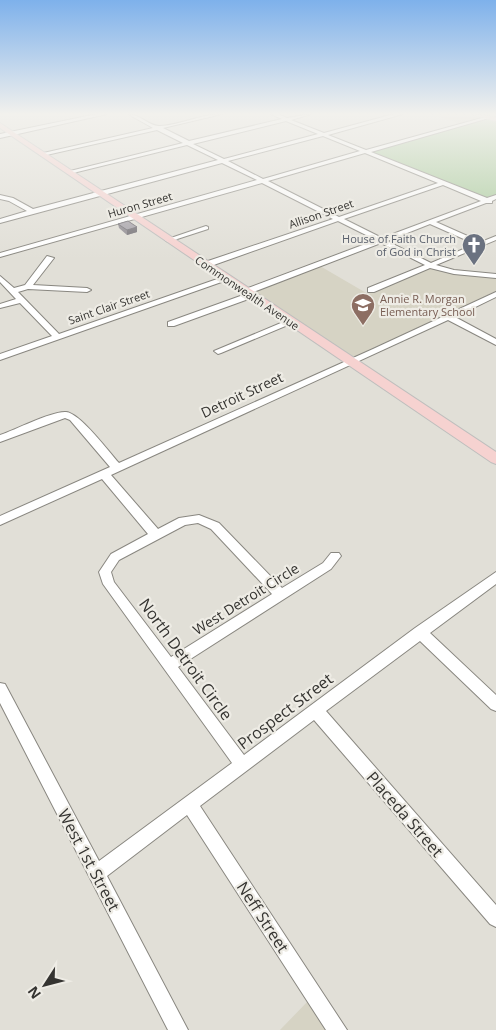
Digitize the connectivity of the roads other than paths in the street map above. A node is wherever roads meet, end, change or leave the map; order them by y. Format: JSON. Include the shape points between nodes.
{"nodes":[{"id":1,"x":54,"y":162,"type":"edge"},
{"id":2,"x":111,"y":162,"type":"edge"},
{"id":3,"x":218,"y":162,"type":"edge"},
{"id":4,"x":224,"y":162,"type":"edge"},
{"id":5,"x":329,"y":162,"type":"edge"},
{"id":6,"x":390,"y":162,"type":"edge"},
{"id":7,"x":69,"y":172,"type":"junction"},
{"id":8,"x":262,"y":181,"type":"junction"},
{"id":9,"x":443,"y":183,"type":"junction"},
{"id":10,"x":100,"y":193,"type":"junction"},
{"id":11,"x":0,"y":196,"type":"edge"},
{"id":12,"x":496,"y":197,"type":"edge"},
{"id":13,"x":487,"y":201,"type":"junction"},
{"id":14,"x":496,"y":204,"type":"edge"},
{"id":15,"x":32,"y":211,"type":"junction"},
{"id":16,"x":135,"y":218,"type":"junction"},
{"id":17,"x":337,"y":219,"type":"junction"},
{"id":18,"x":0,"y":221,"type":"edge"},
{"id":19,"x":430,"y":222,"type":"junction"},
{"id":20,"x":206,"y":228,"type":"dead end"},
{"id":21,"x":496,"y":238,"type":"edge"},
{"id":22,"x":168,"y":240,"type":"junction"},
{"id":23,"x":381,"y":241,"type":"junction"},
{"id":24,"x":480,"y":244,"type":"junction"},
{"id":25,"x":0,"y":255,"type":"edge"},
{"id":26,"x":50,"y":258,"type":"dead end"},
{"id":27,"x":205,"y":264,"type":"junction"},
{"id":28,"x":431,"y":265,"type":"junction"},
{"id":29,"x":496,"y":276,"type":"edge"},
{"id":30,"x":0,"y":278,"type":"edge"},
{"id":31,"x":226,"y":278,"type":"junction"},
{"id":32,"x":28,"y":286,"type":"junction"},
{"id":33,"x":87,"y":290,"type":"dead end"},
{"id":34,"x":371,"y":290,"type":"dead end"},
{"id":35,"x":13,"y":291,"type":"junction"},
{"id":36,"x":249,"y":294,"type":"junction"},
{"id":37,"x":496,"y":294,"type":"edge"},
{"id":38,"x":22,"y":300,"type":"junction"},
{"id":39,"x":0,"y":306,"type":"edge"},
{"id":40,"x":449,"y":316,"type":"junction"},
{"id":41,"x":291,"y":322,"type":"junction"},
{"id":42,"x":171,"y":324,"type":"dead end"},
{"id":43,"x":58,"y":337,"type":"junction"},
{"id":44,"x":496,"y":342,"type":"edge"},
{"id":45,"x":218,"y":351,"type":"dead end"},
{"id":46,"x":0,"y":357,"type":"edge"},
{"id":47,"x":350,"y":362,"type":"junction"},
{"id":48,"x":0,"y":439,"type":"edge"},
{"id":49,"x":496,"y":459,"type":"edge"},
{"id":50,"x":117,"y":468,"type":"junction"},
{"id":51,"x":104,"y":474,"type":"junction"},
{"id":52,"x":0,"y":521,"type":"edge"},
{"id":53,"x":156,"y":535,"type":"junction"},
{"id":54,"x":335,"y":556,"type":"dead end"},
{"id":55,"x":496,"y":577,"type":"edge"},
{"id":56,"x":281,"y":595,"type":"junction"},
{"id":57,"x":420,"y":632,"type":"junction"},
{"id":58,"x":170,"y":665,"type":"junction"},
{"id":59,"x":0,"y":689,"type":"edge"},
{"id":60,"x":496,"y":704,"type":"edge"},
{"id":61,"x":315,"y":710,"type":"junction"},
{"id":62,"x":242,"y":765,"type":"junction"},
{"id":63,"x":189,"y":804,"type":"junction"},
{"id":64,"x":96,"y":873,"type":"junction"},
{"id":65,"x":496,"y":918,"type":"edge"},
{"id":66,"x":178,"y":1030,"type":"edge"},
{"id":67,"x":337,"y":1030,"type":"edge"}],
"edges":[{"from":1,"to":7,"type":"main road","name":"Commonwealth Avenue"},
{"from":2,"to":7,"type":"street"},
{"from":3,"to":10,"type":"street"},
{"from":4,"to":8,"type":"street"},
{"from":5,"to":8,"type":"street","name":"Huron Street"},
{"from":6,"to":9,"type":"street"},
{"from":7,"to":10,"type":"main road","name":"Commonwealth Avenue"},
{"from":8,"to":16,"type":"street","name":"Huron Street"},
{"from":8,"to":17,"type":"street"},
{"from":9,"to":13,"type":"street"},
{"from":9,"to":17,"type":"street","name":"Allison Street"},
{"from":10,"to":15,"type":"street"},
{"from":10,"to":16,"type":"main road","name":"Commonwealth Avenue"},
{"from":11,"to":15,"type":"street"},
{"from":12,"to":13,"type":"street"},
{"from":13,"to":14,"type":"street"},
{"from":13,"to":19,"type":"street"},
{"from":15,"to":18,"type":"street"},
{"from":16,"to":22,"type":"main road","name":"Commonwealth Avenue"},
{"from":16,"to":25,"type":"street","name":"Huron Street"},
{"from":17,"to":23,"type":"street"},
{"from":17,"to":27,"type":"street","name":"Allison Street"},
{"from":19,"to":23,"type":"street"},
{"from":19,"to":24,"type":"street"},
{"from":20,"to":22,"type":"street"},
{"from":21,"to":24,"type":"street"},
{"from":22,"to":27,"type":"main road","name":"Commonwealth Avenue"},
{"from":23,"to":28,"type":"street"},
{"from":23,"to":36,"type":"street"},
{"from":24,"to":28,"type":"street"},
{"from":26,"to":32,"type":"street"},
{"from":27,"to":31,"type":"main road","name":"Commonwealth Avenue"},
{"from":28,"to":29,"type":"street","via":[[454,272]]},
{"from":28,"to":34,"type":"street"},
{"from":30,"to":35,"type":"street"},
{"from":31,"to":36,"type":"main road","name":"Commonwealth Avenue"},
{"from":31,"to":43,"type":"street","name":"Saint Clair Street"},
{"from":32,"to":33,"type":"street"},
{"from":32,"to":35,"type":"street"},
{"from":35,"to":38,"type":"street"},
{"from":36,"to":41,"type":"main road","name":"Commonwealth Avenue"},
{"from":36,"to":42,"type":"street"},
{"from":37,"to":40,"type":"street","name":"Detroit Street"},
{"from":38,"to":39,"type":"street"},
{"from":38,"to":43,"type":"street"},
{"from":40,"to":44,"type":"street"},
{"from":40,"to":47,"type":"street","name":"Detroit Street"},
{"from":41,"to":45,"type":"street"},
{"from":41,"to":47,"type":"main road","name":"Commonwealth Avenue"},
{"from":43,"to":46,"type":"street","name":"Saint Clair Street"},
{"from":47,"to":49,"type":"main road","name":"Commonwealth Avenue"},
{"from":47,"to":50,"type":"street","name":"Detroit Street"},
{"from":48,"to":50,"type":"street","via":[[66,415],[73,418]]},
{"from":50,"to":51,"type":"street","name":"Detroit Street"},
{"from":51,"to":52,"type":"street","name":"Detroit Street"},
{"from":51,"to":53,"type":"street"},
{"from":53,"to":56,"type":"street","via":[[183,521],[199,519],[215,526]]},
{"from":53,"to":58,"type":"street","name":"North Detroit Circle","via":[[116,557],[106,572],[109,584]]},
{"from":54,"to":56,"type":"street","name":"West Detroit Circle","via":[[328,566]]},
{"from":55,"to":57,"type":"street","name":"Prospect Street"},
{"from":56,"to":58,"type":"street","name":"West Detroit Circle"},
{"from":57,"to":60,"type":"street"},
{"from":57,"to":61,"type":"street","name":"Prospect Street"},
{"from":58,"to":62,"type":"street","name":"North Detroit Circle"},
{"from":59,"to":64,"type":"street","name":"West 1st Street"},
{"from":61,"to":62,"type":"street","name":"Prospect Street"},
{"from":61,"to":65,"type":"street","name":"Placeda Street"},
{"from":62,"to":63,"type":"street","name":"Prospect Street"},
{"from":63,"to":64,"type":"street","name":"Prospect Street"},
{"from":63,"to":67,"type":"street","name":"Neff Street"},
{"from":64,"to":66,"type":"street","name":"West 1st Street"}]}
